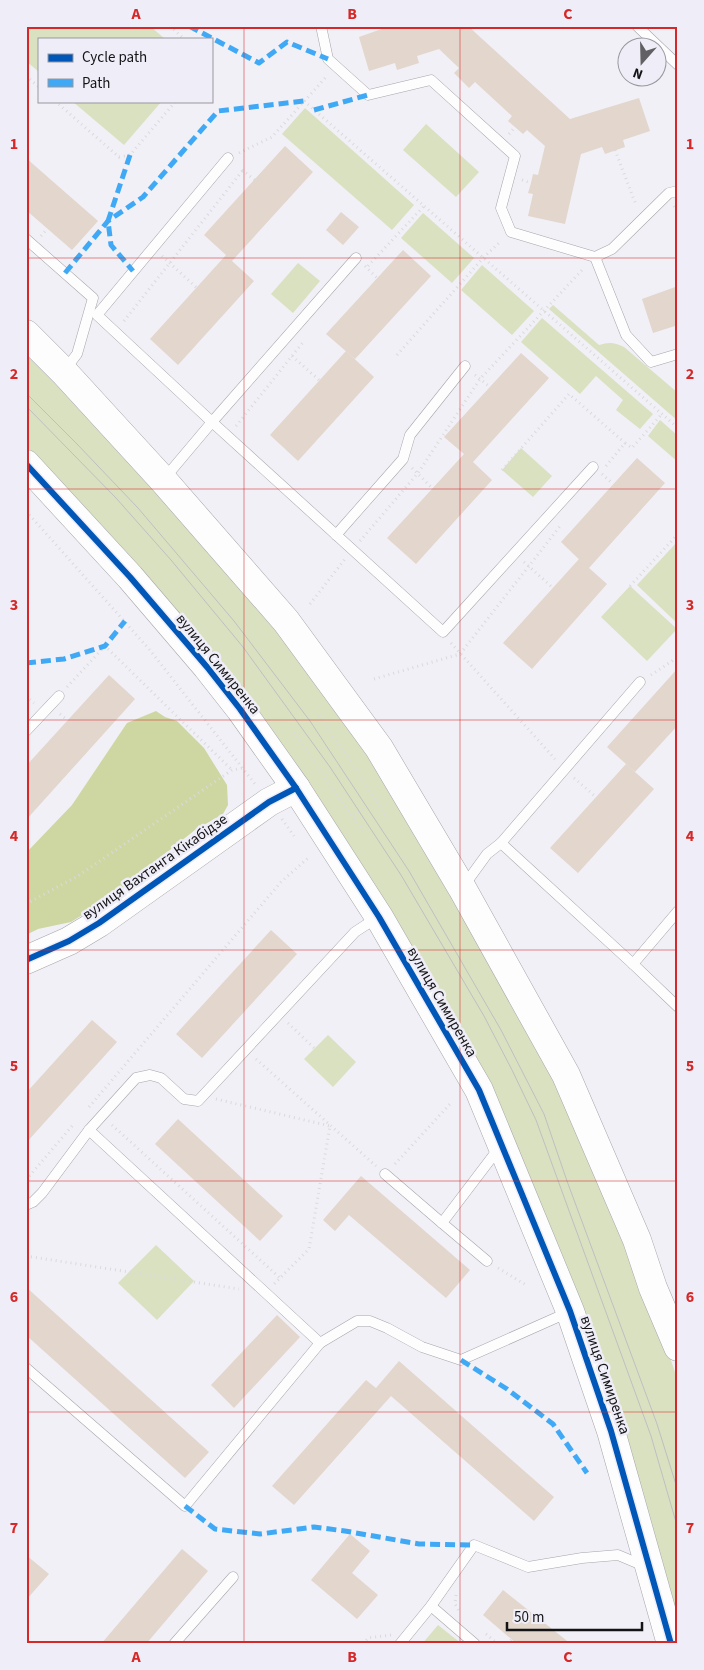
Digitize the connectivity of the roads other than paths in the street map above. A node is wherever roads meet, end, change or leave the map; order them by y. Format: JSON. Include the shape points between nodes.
{"nodes":[{"id":1,"x":321,"y":26,"type":"edge"},
{"id":2,"x":637,"y":26,"type":"edge"},
{"id":3,"x":678,"y":65,"type":"edge"},
{"id":4,"x":228,"y":158,"type":"road end"},
{"id":5,"x":678,"y":191,"type":"edge"},
{"id":6,"x":26,"y":239,"type":"edge"},
{"id":7,"x":595,"y":257,"type":"junction"},
{"id":8,"x":356,"y":258,"type":"dead end"},
{"id":9,"x":26,"y":334,"type":"edge"},
{"id":10,"x":678,"y":354,"type":"edge"},
{"id":11,"x":465,"y":366,"type":"road end"},
{"id":12,"x":64,"y":372,"type":"junction"},
{"id":13,"x":212,"y":422,"type":"junction"},
{"id":14,"x":26,"y":464,"type":"edge"},
{"id":15,"x":597,"y":470,"type":"road end"},
{"id":16,"x":163,"y":480,"type":"junction"},
{"id":17,"x":336,"y":535,"type":"junction"},
{"id":18,"x":640,"y":682,"type":"road end"},
{"id":19,"x":59,"y":696,"type":"road end"},
{"id":20,"x":26,"y":731,"type":"edge"},
{"id":21,"x":296,"y":788,"type":"junction"},
{"id":22,"x":500,"y":843,"type":"junction"},
{"id":23,"x":462,"y":888,"type":"junction"},
{"id":24,"x":678,"y":911,"type":"edge"},
{"id":25,"x":379,"y":917,"type":"junction"},
{"id":26,"x":26,"y":960,"type":"edge"},
{"id":27,"x":634,"y":964,"type":"junction"},
{"id":28,"x":678,"y":1007,"type":"edge"},
{"id":29,"x":89,"y":1130,"type":"junction"},
{"id":30,"x":502,"y":1145,"type":"junction"},
{"id":31,"x":385,"y":1174,"type":"road end"},
{"id":32,"x":26,"y":1205,"type":"edge"},
{"id":33,"x":442,"y":1223,"type":"junction"},
{"id":34,"x":487,"y":1261,"type":"road end"},
{"id":35,"x":570,"y":1311,"type":"junction"},
{"id":36,"x":320,"y":1343,"type":"junction"},
{"id":37,"x":678,"y":1347,"type":"edge"},
{"id":38,"x":26,"y":1368,"type":"edge"},
{"id":39,"x":650,"y":1568,"type":"junction"},
{"id":40,"x":233,"y":1578,"type":"dead end"},
{"id":41,"x":431,"y":1606,"type":"junction"},
{"id":42,"x":174,"y":1644,"type":"edge"},
{"id":43,"x":400,"y":1644,"type":"edge"},
{"id":44,"x":475,"y":1644,"type":"edge"},
{"id":45,"x":670,"y":1644,"type":"edge"}],
"edges":[{"from":1,"to":7,"type":"lane","via":[[328,59],[368,95],[431,80],[515,156],[500,208],[511,232]]},
{"from":2,"to":3,"type":"lane"},
{"from":4,"to":13,"type":"lane","via":[[97,315]]},
{"from":5,"to":7,"type":"lane","via":[[669,193],[612,249]]},
{"from":6,"to":12,"type":"lane","via":[[93,298],[77,354]]},
{"from":7,"to":10,"type":"lane","via":[[626,335],[651,362]]},
{"from":8,"to":13,"type":"lane"},
{"from":9,"to":12,"type":"street"},
{"from":11,"to":17,"type":"lane","via":[[410,434],[403,459]]},
{"from":12,"to":16,"type":"street"},
{"from":13,"to":16,"type":"lane"},
{"from":13,"to":17,"type":"lane"},
{"from":14,"to":21,"type":"street","name":"вулиця Симиренка","via":[[207,666]]},
{"from":15,"to":17,"type":"lane","via":[[514,553],[442,632]]},
{"from":16,"to":23,"type":"street","via":[[286,621],[344,698],[379,748]]},
{"from":18,"to":22,"type":"lane"},
{"from":19,"to":20,"type":"lane"},
{"from":21,"to":25,"type":"street","name":"вулиця Симиренка"},
{"from":21,"to":26,"type":"street","name":"вулиця Вахтанга Кікабідзе","via":[[268,802],[99,923],[69,942]]},
{"from":22,"to":23,"type":"lane","via":[[487,854]]},
{"from":22,"to":27,"type":"lane"},
{"from":23,"to":37,"type":"street","via":[[566,1075],[637,1240]]},
{"from":24,"to":27,"type":"lane"},
{"from":25,"to":29,"type":"lane","via":[[355,932],[198,1101],[184,1099],[161,1078],[150,1075],[136,1078]]},
{"from":25,"to":30,"type":"street","name":"вулиця Симиренка","via":[[479,1090]]},
{"from":27,"to":28,"type":"lane"},
{"from":29,"to":32,"type":"lane","via":[[42,1193]]},
{"from":29,"to":36,"type":"lane"},
{"from":30,"to":33,"type":"lane"},
{"from":30,"to":35,"type":"street","name":"вулиця Симиренка"},
{"from":31,"to":33,"type":"lane"},
{"from":33,"to":34,"type":"lane"},
{"from":35,"to":36,"type":"lane","via":[[461,1360],[422,1347],[370,1321],[357,1321]]},
{"from":35,"to":39,"type":"street","name":"вулиця Симиренка","via":[[611,1431]]},
{"from":36,"to":38,"type":"lane","via":[[185,1506]]},
{"from":39,"to":41,"type":"lane","via":[[618,1555],[528,1567],[474,1545]]},
{"from":39,"to":45,"type":"street","name":"вулиця Симиренка"},
{"from":40,"to":42,"type":"lane"},
{"from":41,"to":43,"type":"lane"},
{"from":41,"to":44,"type":"lane"}]}
